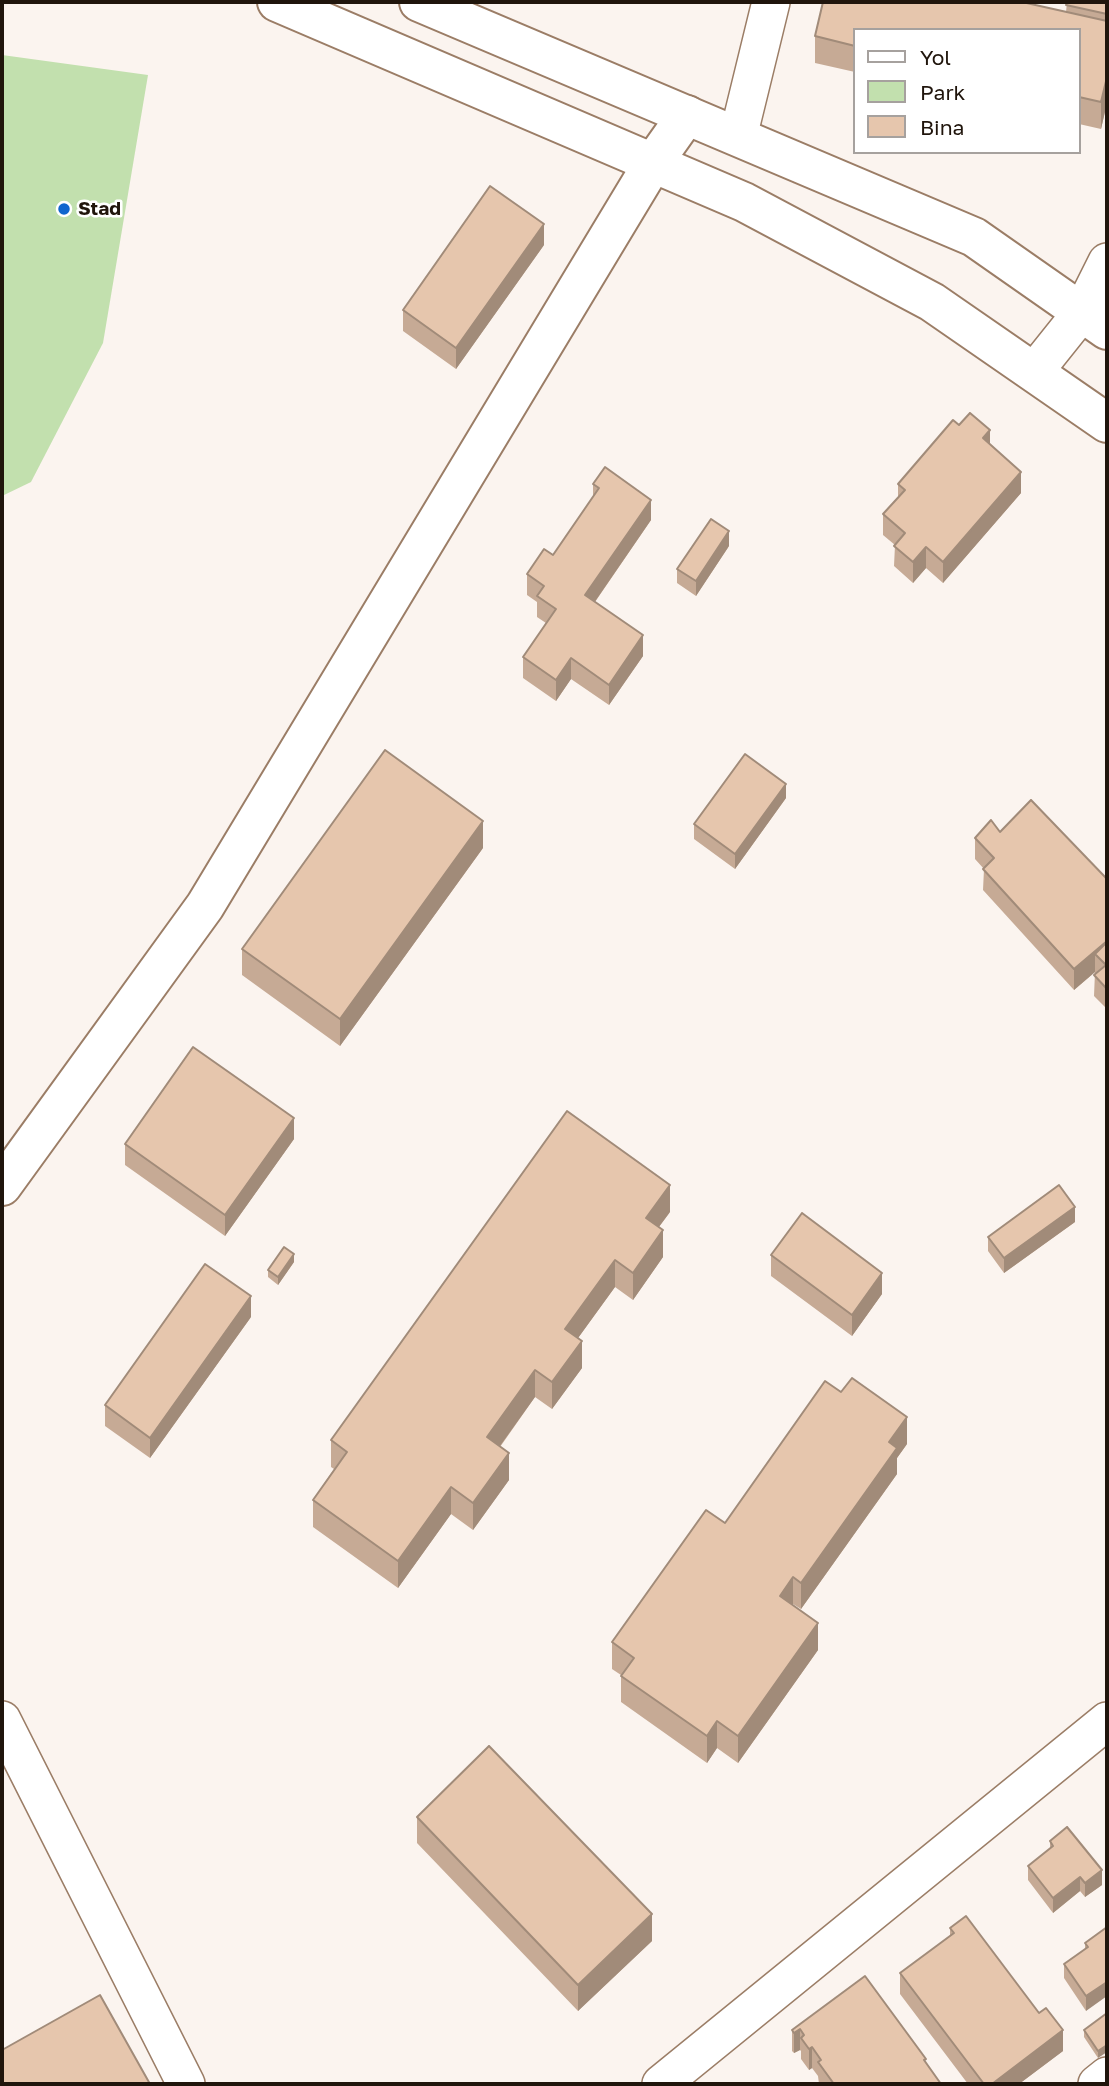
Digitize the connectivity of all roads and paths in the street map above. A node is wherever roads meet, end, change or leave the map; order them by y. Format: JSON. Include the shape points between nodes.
{"nodes":[{"id":1,"x":277,"y":2,"type":"edge"},
{"id":2,"x":419,"y":2,"type":"edge"},
{"id":3,"x":771,"y":2,"type":"edge"},
{"id":4,"x":687,"y":116,"type":"junction"},
{"id":5,"x":738,"y":137,"type":"junction"},
{"id":6,"x":653,"y":163,"type":"junction"},
{"id":7,"x":1107,"y":262,"type":"edge"},
{"id":8,"x":1095,"y":321,"type":"edge"},
{"id":9,"x":1034,"y":372,"type":"junction"},
{"id":10,"x":1106,"y":420,"type":"edge"},
{"id":11,"x":2,"y":1186,"type":"edge"},
{"id":12,"x":2,"y":1720,"type":"edge"},
{"id":13,"x":1107,"y":1721,"type":"edge"},
{"id":14,"x":1107,"y":2076,"type":"edge"},
{"id":15,"x":186,"y":2084,"type":"edge"},
{"id":16,"x":661,"y":2084,"type":"edge"},
{"id":17,"x":1097,"y":2084,"type":"edge"}],
"edges":[{"from":1,"to":6,"type":"street"},
{"from":2,"to":4,"type":"street"},
{"from":3,"to":5,"type":"street"},
{"from":4,"to":5,"type":"street"},
{"from":4,"to":6,"type":"street"},
{"from":5,"to":8,"type":"street","via":[[974,237]]},
{"from":6,"to":9,"type":"street","via":[[744,202],[932,302]]},
{"from":6,"to":11,"type":"street","via":[[205,906]]},
{"from":7,"to":8,"type":"street"},
{"from":8,"to":9,"type":"street"},
{"from":9,"to":10,"type":"street"},
{"from":12,"to":15,"type":"street"},
{"from":13,"to":16,"type":"street"},
{"from":14,"to":17,"type":"street"}]}
